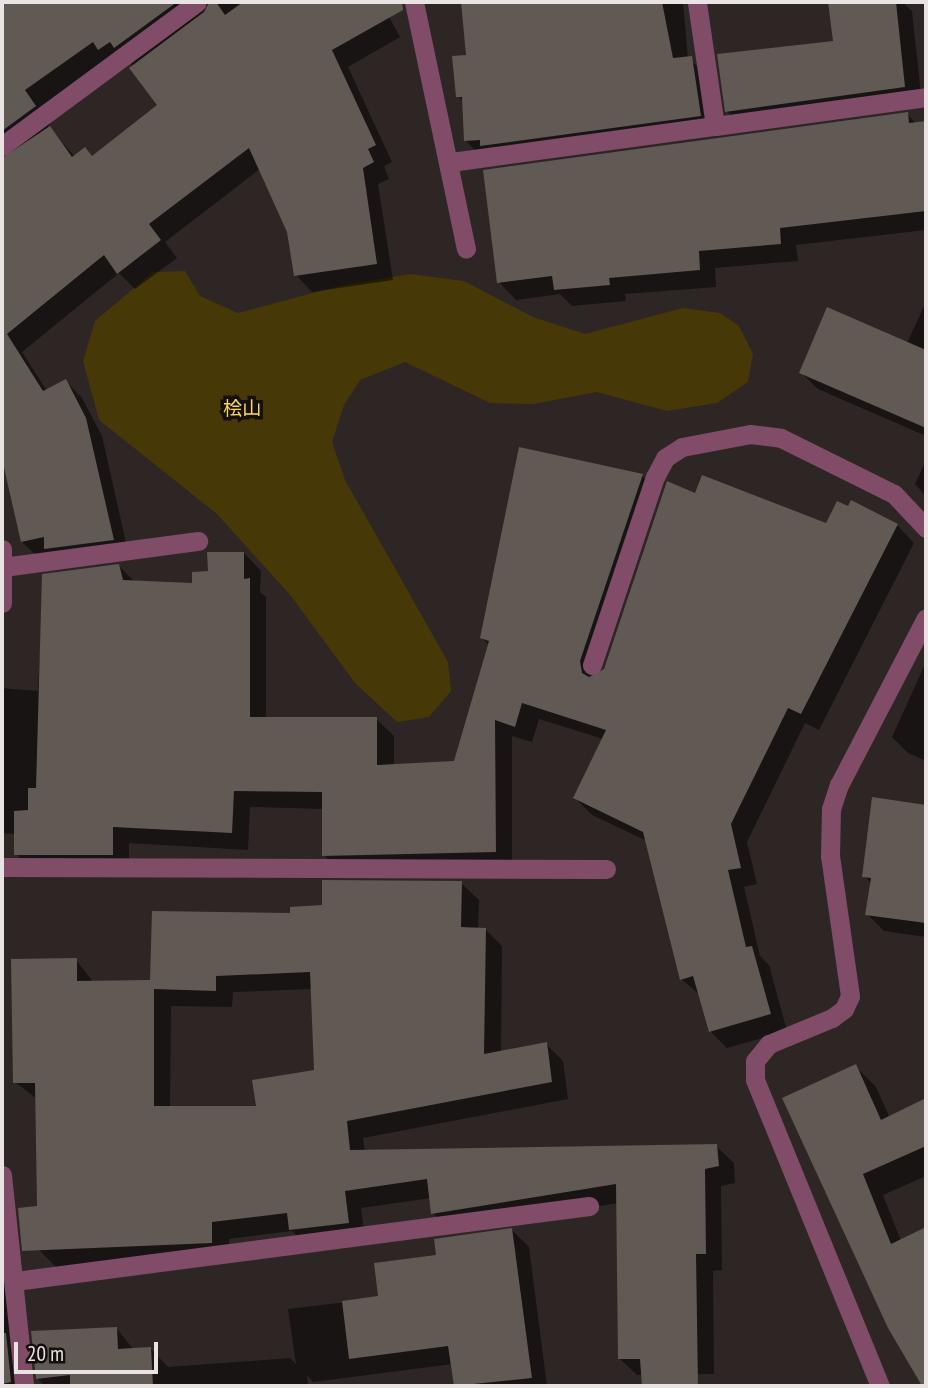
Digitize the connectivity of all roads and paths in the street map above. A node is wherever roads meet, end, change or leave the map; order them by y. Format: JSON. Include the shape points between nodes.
{"nodes":[{"id":1,"x":197,"y":2,"type":"edge"},
{"id":2,"x":414,"y":2,"type":"edge"},
{"id":3,"x":697,"y":2,"type":"edge"},
{"id":4,"x":926,"y":97,"type":"edge"},
{"id":5,"x":715,"y":125,"type":"junction"},
{"id":6,"x":2,"y":146,"type":"edge"},
{"id":7,"x":451,"y":162,"type":"junction"},
{"id":8,"x":466,"y":249,"type":"dead end"},
{"id":9,"x":926,"y":528,"type":"edge"},
{"id":10,"x":198,"y":541,"type":"dead end"},
{"id":11,"x":2,"y":558,"type":"edge"},
{"id":12,"x":2,"y":603,"type":"edge"},
{"id":13,"x":926,"y":618,"type":"edge"},
{"id":14,"x":592,"y":665,"type":"dead end"},
{"id":15,"x":2,"y":867,"type":"edge"},
{"id":16,"x":606,"y":869,"type":"dead end"},
{"id":17,"x":2,"y":1175,"type":"edge"},
{"id":18,"x":589,"y":1206,"type":"dead end"},
{"id":19,"x":15,"y":1281,"type":"junction"},
{"id":20,"x":24,"y":1386,"type":"edge"},
{"id":21,"x":880,"y":1386,"type":"edge"}],
"edges":[{"from":1,"to":6,"type":"street"},
{"from":2,"to":7,"type":"street"},
{"from":3,"to":5,"type":"street"},
{"from":4,"to":5,"type":"street"},
{"from":5,"to":7,"type":"street"},
{"from":7,"to":8,"type":"street"},
{"from":9,"to":14,"type":"street","via":[[894,494],[781,438],[750,434],[682,447],[665,458],[655,477]]},
{"from":10,"to":11,"type":"street"},
{"from":11,"to":12,"type":"street"},
{"from":13,"to":21,"type":"street","via":[[839,785],[831,809],[830,856],[850,996],[844,1009],[832,1018],[769,1044],[755,1061],[755,1079]]},
{"from":15,"to":16,"type":"street"},
{"from":17,"to":19,"type":"street"},
{"from":18,"to":19,"type":"street"},
{"from":19,"to":20,"type":"street"}]}
